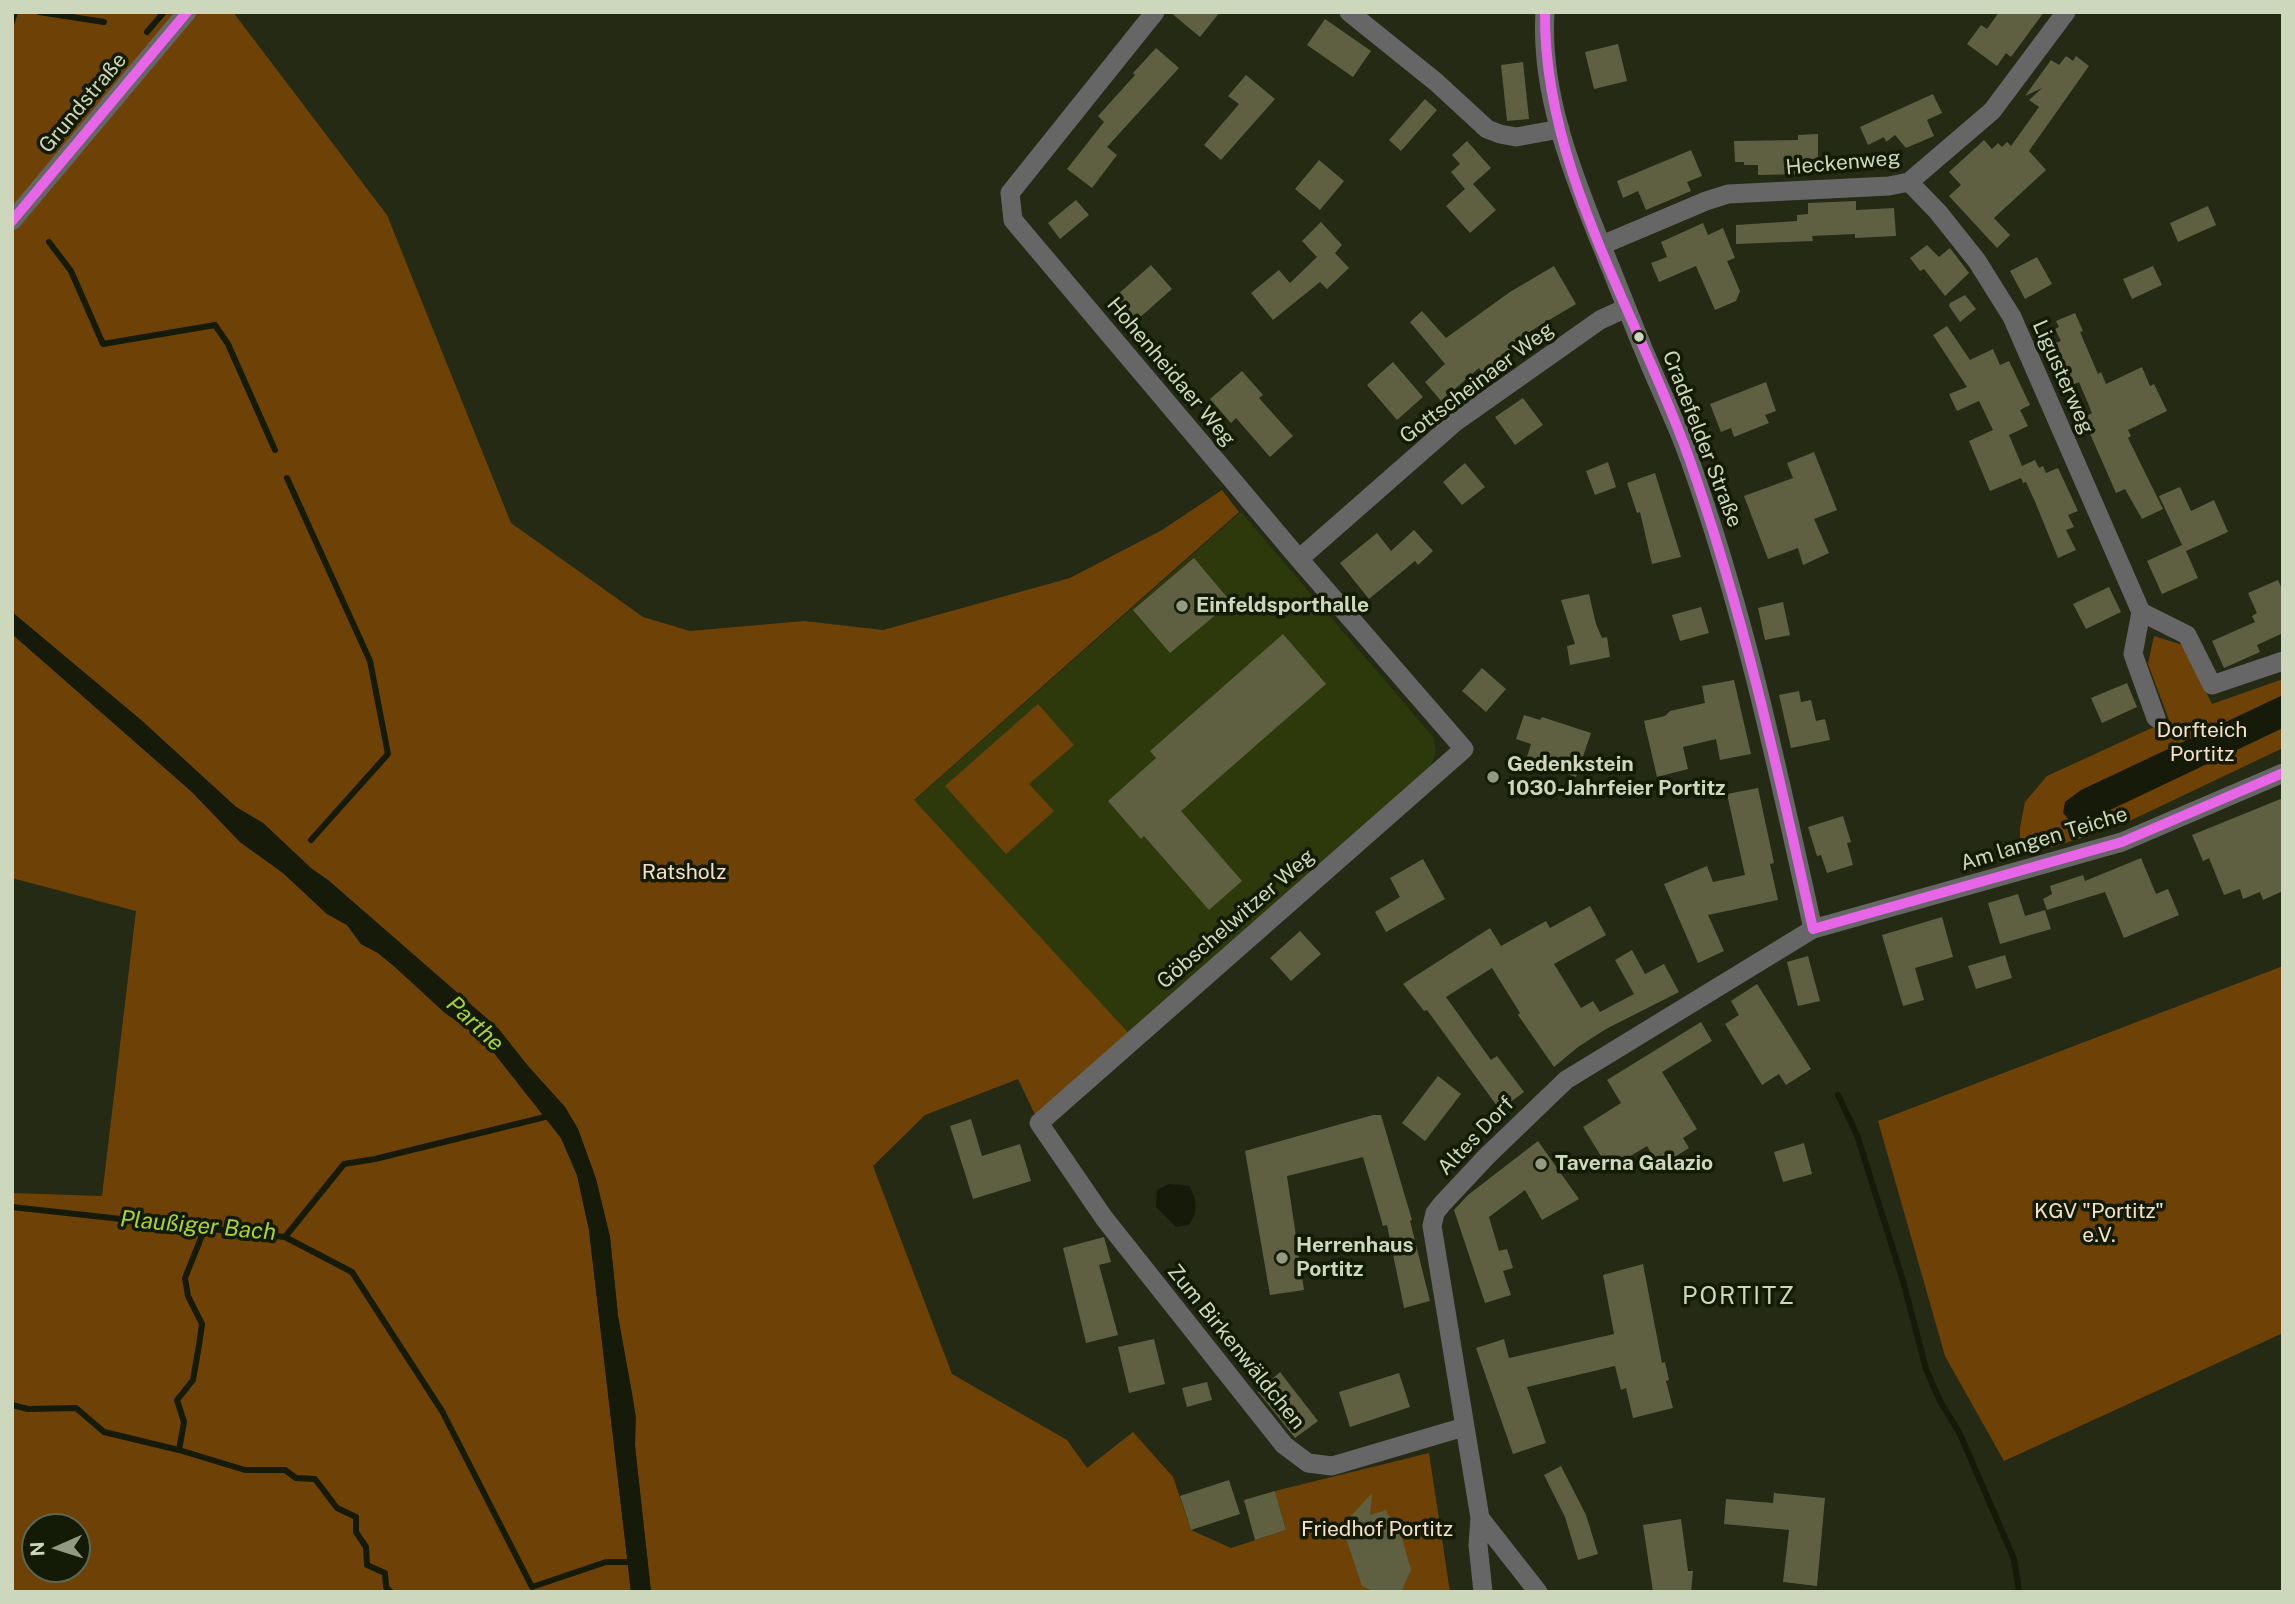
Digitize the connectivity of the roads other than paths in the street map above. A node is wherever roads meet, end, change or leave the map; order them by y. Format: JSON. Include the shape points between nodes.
{"nodes":[{"id":1,"x":187,"y":12,"type":"edge"},
{"id":2,"x":1154,"y":12,"type":"edge"},
{"id":3,"x":1349,"y":12,"type":"edge"},
{"id":4,"x":1545,"y":12,"type":"edge"},
{"id":5,"x":2066,"y":12,"type":"edge"},
{"id":6,"x":1560,"y":129,"type":"junction"},
{"id":7,"x":1909,"y":182,"type":"junction"},
{"id":8,"x":12,"y":221,"type":"edge"},
{"id":9,"x":1602,"y":245,"type":"junction"},
{"id":10,"x":1626,"y":309,"type":"junction"},
{"id":11,"x":1299,"y":559,"type":"junction"},
{"id":12,"x":2141,"y":612,"type":"junction"},
{"id":13,"x":2283,"y":661,"type":"edge"},
{"id":14,"x":2156,"y":718,"type":"dead end"},
{"id":15,"x":1464,"y":750,"type":"joint"},
{"id":16,"x":2283,"y":773,"type":"edge"},
{"id":17,"x":1813,"y":929,"type":"junction"},
{"id":18,"x":1039,"y":1123,"type":"joint"},
{"id":19,"x":1464,"y":1427,"type":"junction"},
{"id":20,"x":1480,"y":1518,"type":"junction"},
{"id":21,"x":1483,"y":1592,"type":"edge"},
{"id":22,"x":1538,"y":1592,"type":"edge"}],
"edges":[{"from":1,"to":8,"type":"street","name":"Grundstraße"},
{"from":2,"to":11,"type":"street","name":"Hohenheidaer Weg","via":[[1010,193],[1013,220]]},
{"from":3,"to":6,"type":"street","via":[[1487,129],[1516,137]]},
{"from":4,"to":6,"type":"street","name":"Cradefelder Straße","via":[[1550,85]]},
{"from":5,"to":7,"type":"street","name":"Heckenweg","via":[[1992,111]]},
{"from":6,"to":9,"type":"street","name":"Cradefelder Straße","via":[[1569,165]]},
{"from":7,"to":9,"type":"street","name":"Heckenweg","via":[[1728,194]]},
{"from":7,"to":12,"type":"street","name":"Ligusterweg","via":[[1977,261],[2012,317]]},
{"from":9,"to":10,"type":"street","name":"Cradefelder Straße"},
{"from":10,"to":11,"type":"street","name":"Gottscheinaer Weg","via":[[1600,320],[1454,423]]},
{"from":10,"to":17,"type":"street","name":"Cradefelder Straße","via":[[1688,455],[1717,539],[1779,776]]},
{"from":11,"to":15,"type":"street","name":"Hohenheidaer Weg"},
{"from":12,"to":13,"type":"street","via":[[2188,635],[2213,685]]},
{"from":12,"to":14,"type":"street","via":[[2133,654]]},
{"from":15,"to":18,"type":"street","name":"Göbschelwitzer Weg"},
{"from":16,"to":17,"type":"street","name":"Am langen Teiche","via":[[2122,842]]},
{"from":17,"to":19,"type":"street","name":"Altes Dorf","via":[[1566,1080],[1496,1146],[1435,1213],[1432,1226]]},
{"from":18,"to":19,"type":"street","name":"Zum Birkenwäldchen","via":[[1104,1218],[1284,1445],[1308,1463],[1332,1466]]},
{"from":19,"to":20,"type":"street","name":"Altes Dorf"},
{"from":20,"to":21,"type":"street","name":"Altes Dorf"},
{"from":20,"to":22,"type":"street","name":"Altes Dorf"}]}
